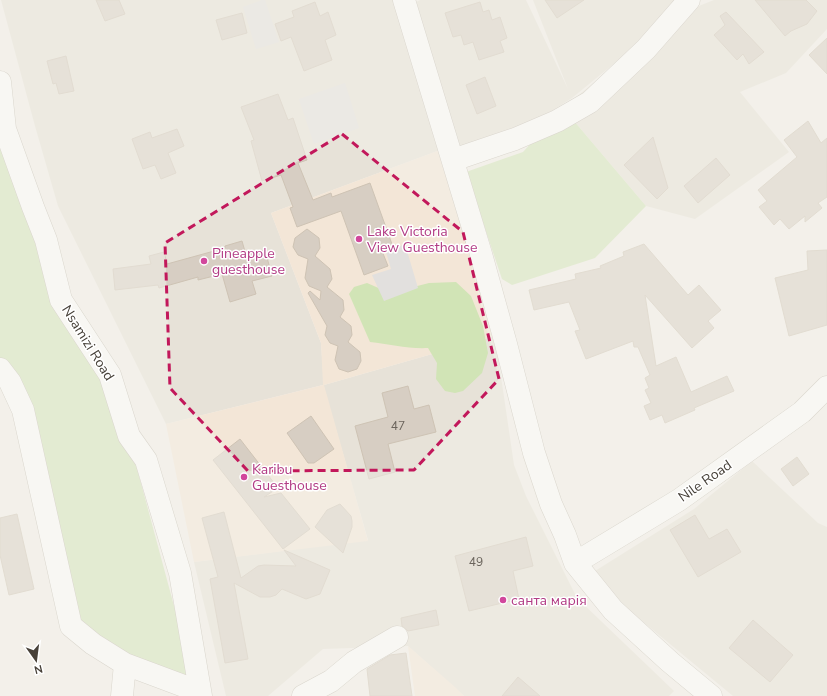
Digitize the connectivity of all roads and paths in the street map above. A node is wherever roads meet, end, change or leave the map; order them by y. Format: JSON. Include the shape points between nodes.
{"nodes":[{"id":1,"x":404,"y":0,"type":"edge"},
{"id":2,"x":689,"y":0,"type":"edge"},
{"id":3,"x":0,"y":82,"type":"edge"},
{"id":4,"x":453,"y":160,"type":"junction"},
{"id":5,"x":0,"y":369,"type":"edge"},
{"id":6,"x":827,"y":387,"type":"edge"},
{"id":7,"x":575,"y":563,"type":"junction"},
{"id":8,"x":397,"y":637,"type":"dead end"},
{"id":9,"x":125,"y":664,"type":"junction"},
{"id":10,"x":699,"y":693,"type":"edge"},
{"id":11,"x":200,"y":694,"type":"edge"},
{"id":12,"x":122,"y":696,"type":"edge"},
{"id":13,"x":303,"y":696,"type":"edge"}],
"edges":[{"from":1,"to":4,"type":"street"},
{"from":2,"to":4,"type":"street","via":[[646,49],[590,102],[557,121],[515,139]]},
{"from":3,"to":11,"type":"street","name":"Nsamizi Road","via":[[5,128],[46,240],[61,300],[110,375],[129,436],[146,460],[180,573]]},
{"from":4,"to":7,"type":"street","via":[[506,344],[534,453]]},
{"from":5,"to":9,"type":"street","via":[[10,382],[22,410],[71,626],[93,644]]},
{"from":6,"to":7,"type":"street","name":"Nile Road","via":[[802,412],[679,500]]},
{"from":7,"to":10,"type":"street","via":[[613,610]]},
{"from":8,"to":13,"type":"street","via":[[354,662],[331,681]]},
{"from":9,"to":11,"type":"street"},
{"from":9,"to":12,"type":"street"}]}
